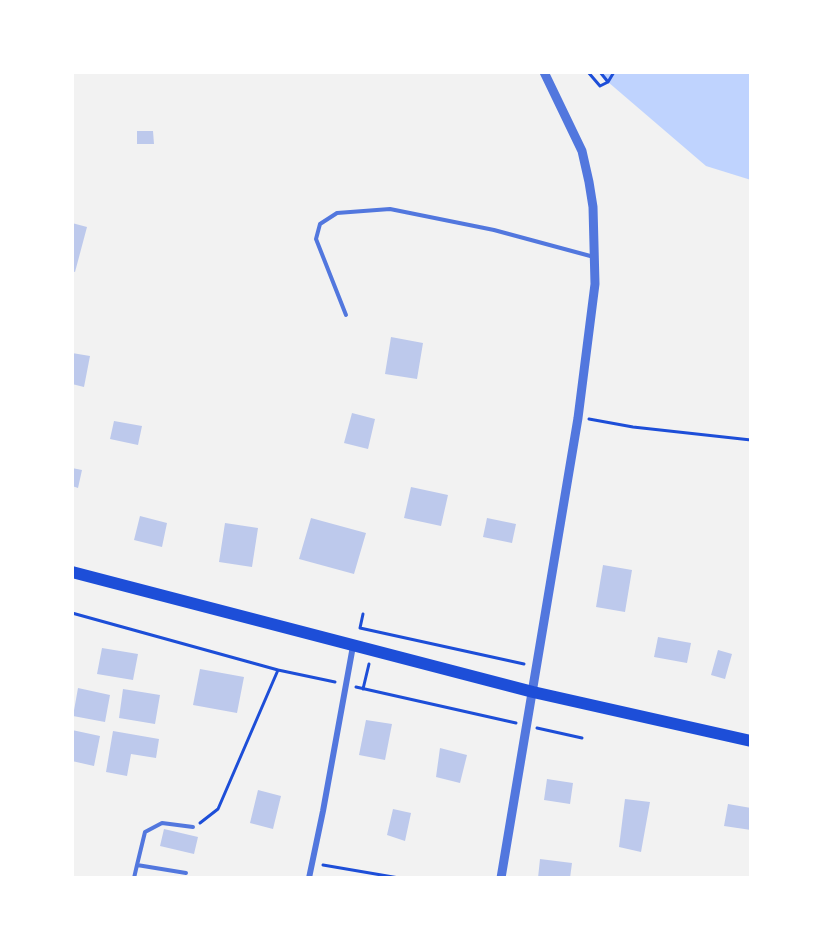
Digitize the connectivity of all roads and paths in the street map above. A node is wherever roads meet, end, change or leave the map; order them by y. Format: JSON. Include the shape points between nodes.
{"nodes":[{"id":1,"x":544,"y":72,"type":"edge"},
{"id":2,"x":588,"y":72,"type":"edge"},
{"id":3,"x":600,"y":72,"type":"edge"},
{"id":4,"x":614,"y":72,"type":"edge"},
{"id":5,"x":608,"y":82,"type":"junction"},
{"id":6,"x":594,"y":257,"type":"junction"},
{"id":7,"x":346,"y":315,"type":"dead end"},
{"id":8,"x":578,"y":418,"type":"junction"},
{"id":9,"x":751,"y":440,"type":"edge"},
{"id":10,"x":72,"y":572,"type":"edge"},
{"id":11,"x":72,"y":613,"type":"edge"},
{"id":12,"x":363,"y":614,"type":"dead end"},
{"id":13,"x":353,"y":645,"type":"junction"},
{"id":14,"x":524,"y":664,"type":"dead end"},
{"id":15,"x":278,"y":669,"type":"junction"},
{"id":16,"x":345,"y":685,"type":"junction"},
{"id":17,"x":533,"y":692,"type":"junction"},
{"id":18,"x":527,"y":725,"type":"junction"},
{"id":19,"x":582,"y":738,"type":"dead end"},
{"id":20,"x":751,"y":741,"type":"edge"},
{"id":21,"x":193,"y":827,"type":"joint"},
{"id":22,"x":312,"y":863,"type":"junction"},
{"id":23,"x":137,"y":865,"type":"junction"},
{"id":24,"x":186,"y":873,"type":"dead end"},
{"id":25,"x":134,"y":878,"type":"edge"},
{"id":26,"x":309,"y":878,"type":"edge"},
{"id":27,"x":399,"y":878,"type":"edge"},
{"id":28,"x":501,"y":878,"type":"edge"}],
"edges":[{"from":1,"to":6,"type":"street","via":[[582,151],[593,207]]},
{"from":2,"to":5,"type":"path","via":[[600,86]]},
{"from":3,"to":5,"type":"path"},
{"from":4,"to":5,"type":"path"},
{"from":6,"to":7,"type":"lane","via":[[390,208],[337,213],[320,224],[316,239]]},
{"from":6,"to":8,"type":"street","via":[[595,284]]},
{"from":8,"to":9,"type":"path"},
{"from":8,"to":17,"type":"street"},
{"from":10,"to":13,"type":"main road"},
{"from":11,"to":15,"type":"path"},
{"from":12,"to":14,"type":"path","via":[[360,628]]},
{"from":13,"to":16,"type":"street"},
{"from":13,"to":17,"type":"main road"},
{"from":15,"to":16,"type":"path"},
{"from":15,"to":21,"type":"path","via":[[218,809]]},
{"from":16,"to":18,"type":"path"},
{"from":16,"to":22,"type":"street"},
{"from":17,"to":18,"type":"street"},
{"from":17,"to":20,"type":"main road"},
{"from":18,"to":19,"type":"path"},
{"from":18,"to":28,"type":"street"},
{"from":21,"to":23,"type":"lane","via":[[162,823],[145,832]]},
{"from":22,"to":26,"type":"street"},
{"from":22,"to":27,"type":"path"},
{"from":23,"to":24,"type":"lane"},
{"from":23,"to":25,"type":"lane"}]}
